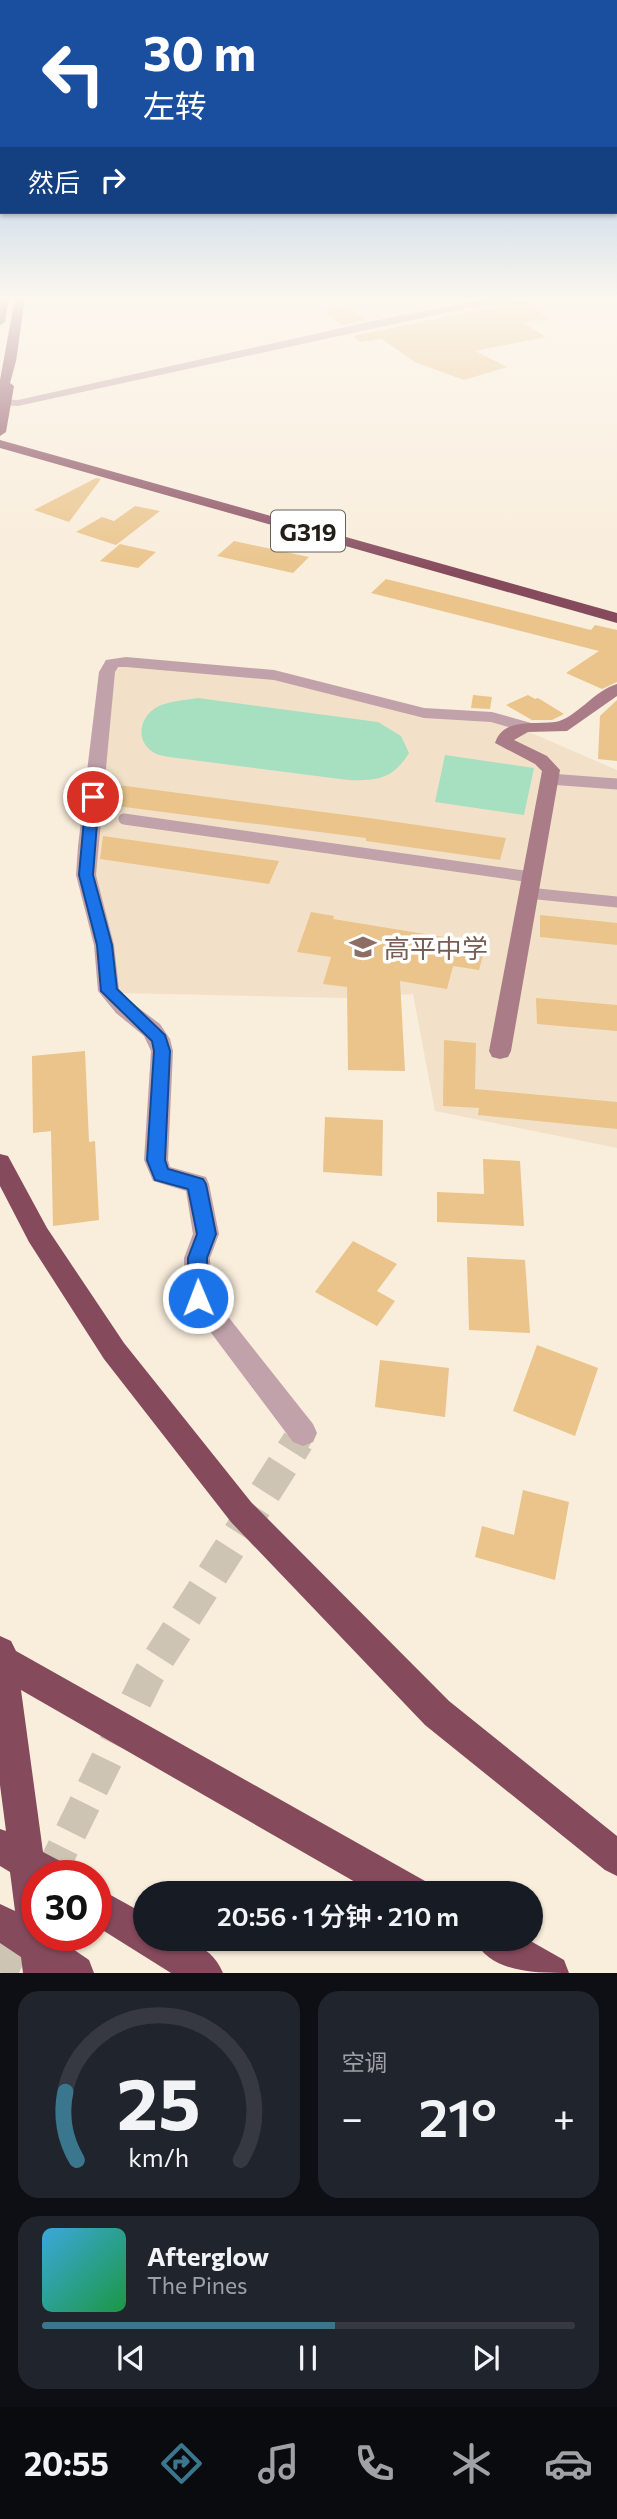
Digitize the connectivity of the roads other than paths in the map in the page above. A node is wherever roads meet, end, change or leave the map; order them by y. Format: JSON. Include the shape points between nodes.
{"nodes":[{"id":1,"x":7,"y":390,"type":"edge"},
{"id":2,"x":76,"y":390,"type":"edge"},
{"id":3,"x":0,"y":401,"type":"edge"},
{"id":4,"x":0,"y":432,"type":"edge"},
{"id":5,"x":0,"y":444,"type":"edge"},
{"id":6,"x":617,"y":618,"type":"edge"},
{"id":7,"x":617,"y":689,"type":"edge"},
{"id":8,"x":525,"y":727,"type":"junction"},
{"id":9,"x":549,"y":779,"type":"junction"},
{"id":10,"x":617,"y":784,"type":"edge"},
{"id":11,"x":124,"y":819,"type":"dead end"},
{"id":12,"x":530,"y":885,"type":"junction"},
{"id":13,"x":617,"y":902,"type":"edge"},
{"id":14,"x":500,"y":1051,"type":"dead end"},
{"id":15,"x":0,"y":1163,"type":"edge"},
{"id":16,"x":303,"y":1433,"type":"dead end"},
{"id":17,"x":0,"y":1652,"type":"edge"},
{"id":18,"x":0,"y":1660,"type":"edge"},
{"id":19,"x":0,"y":1846,"type":"edge"},
{"id":20,"x":617,"y":1858,"type":"edge"},
{"id":21,"x":24,"y":1860,"type":"edge"},
{"id":22,"x":389,"y":1881,"type":"edge"},
{"id":23,"x":112,"y":1915,"type":"edge"},
{"id":24,"x":0,"y":1922,"type":"edge"},
{"id":25,"x":133,"y":1928,"type":"edge"},
{"id":26,"x":170,"y":1951,"type":"edge"},
{"id":27,"x":513,"y":1951,"type":"edge"},
{"id":28,"x":41,"y":1973,"type":"edge"},
{"id":29,"x":76,"y":1973,"type":"edge"},
{"id":30,"x":205,"y":1973,"type":"edge"},
{"id":31,"x":551,"y":1973,"type":"edge"}],
"edges":[{"from":1,"to":4,"type":"highway"},
{"from":2,"to":3,"type":"street","via":[[18,403]]},
{"from":5,"to":6,"type":"highway","number":"G319"},
{"from":7,"to":8,"type":"street","via":[[561,727]]},
{"from":8,"to":9,"type":"street","via":[[506,737],[504,743],[547,764]]},
{"from":8,"to":16,"type":"street","via":[[492,717],[424,713],[262,673],[126,662],[113,663],[107,672],[86,875],[104,945],[109,991],[159,1039],[156,1160],[161,1174],[197,1184],[206,1234],[197,1258],[198,1298]]},
{"from":9,"to":10,"type":"lane"},
{"from":9,"to":12,"type":"street"},
{"from":11,"to":12,"type":"lane"},
{"from":12,"to":13,"type":"lane"},
{"from":12,"to":14,"type":"street"},
{"from":15,"to":20,"type":"highway","via":[[38,1236],[114,1351],[242,1513],[437,1713]]},
{"from":17,"to":28,"type":"highway"},
{"from":18,"to":22,"type":"highway"},
{"from":19,"to":21,"type":"highway"},
{"from":23,"to":25,"type":"highway"},
{"from":24,"to":29,"type":"highway"},
{"from":26,"to":30,"type":"highway"},
{"from":27,"to":31,"type":"highway"}]}
